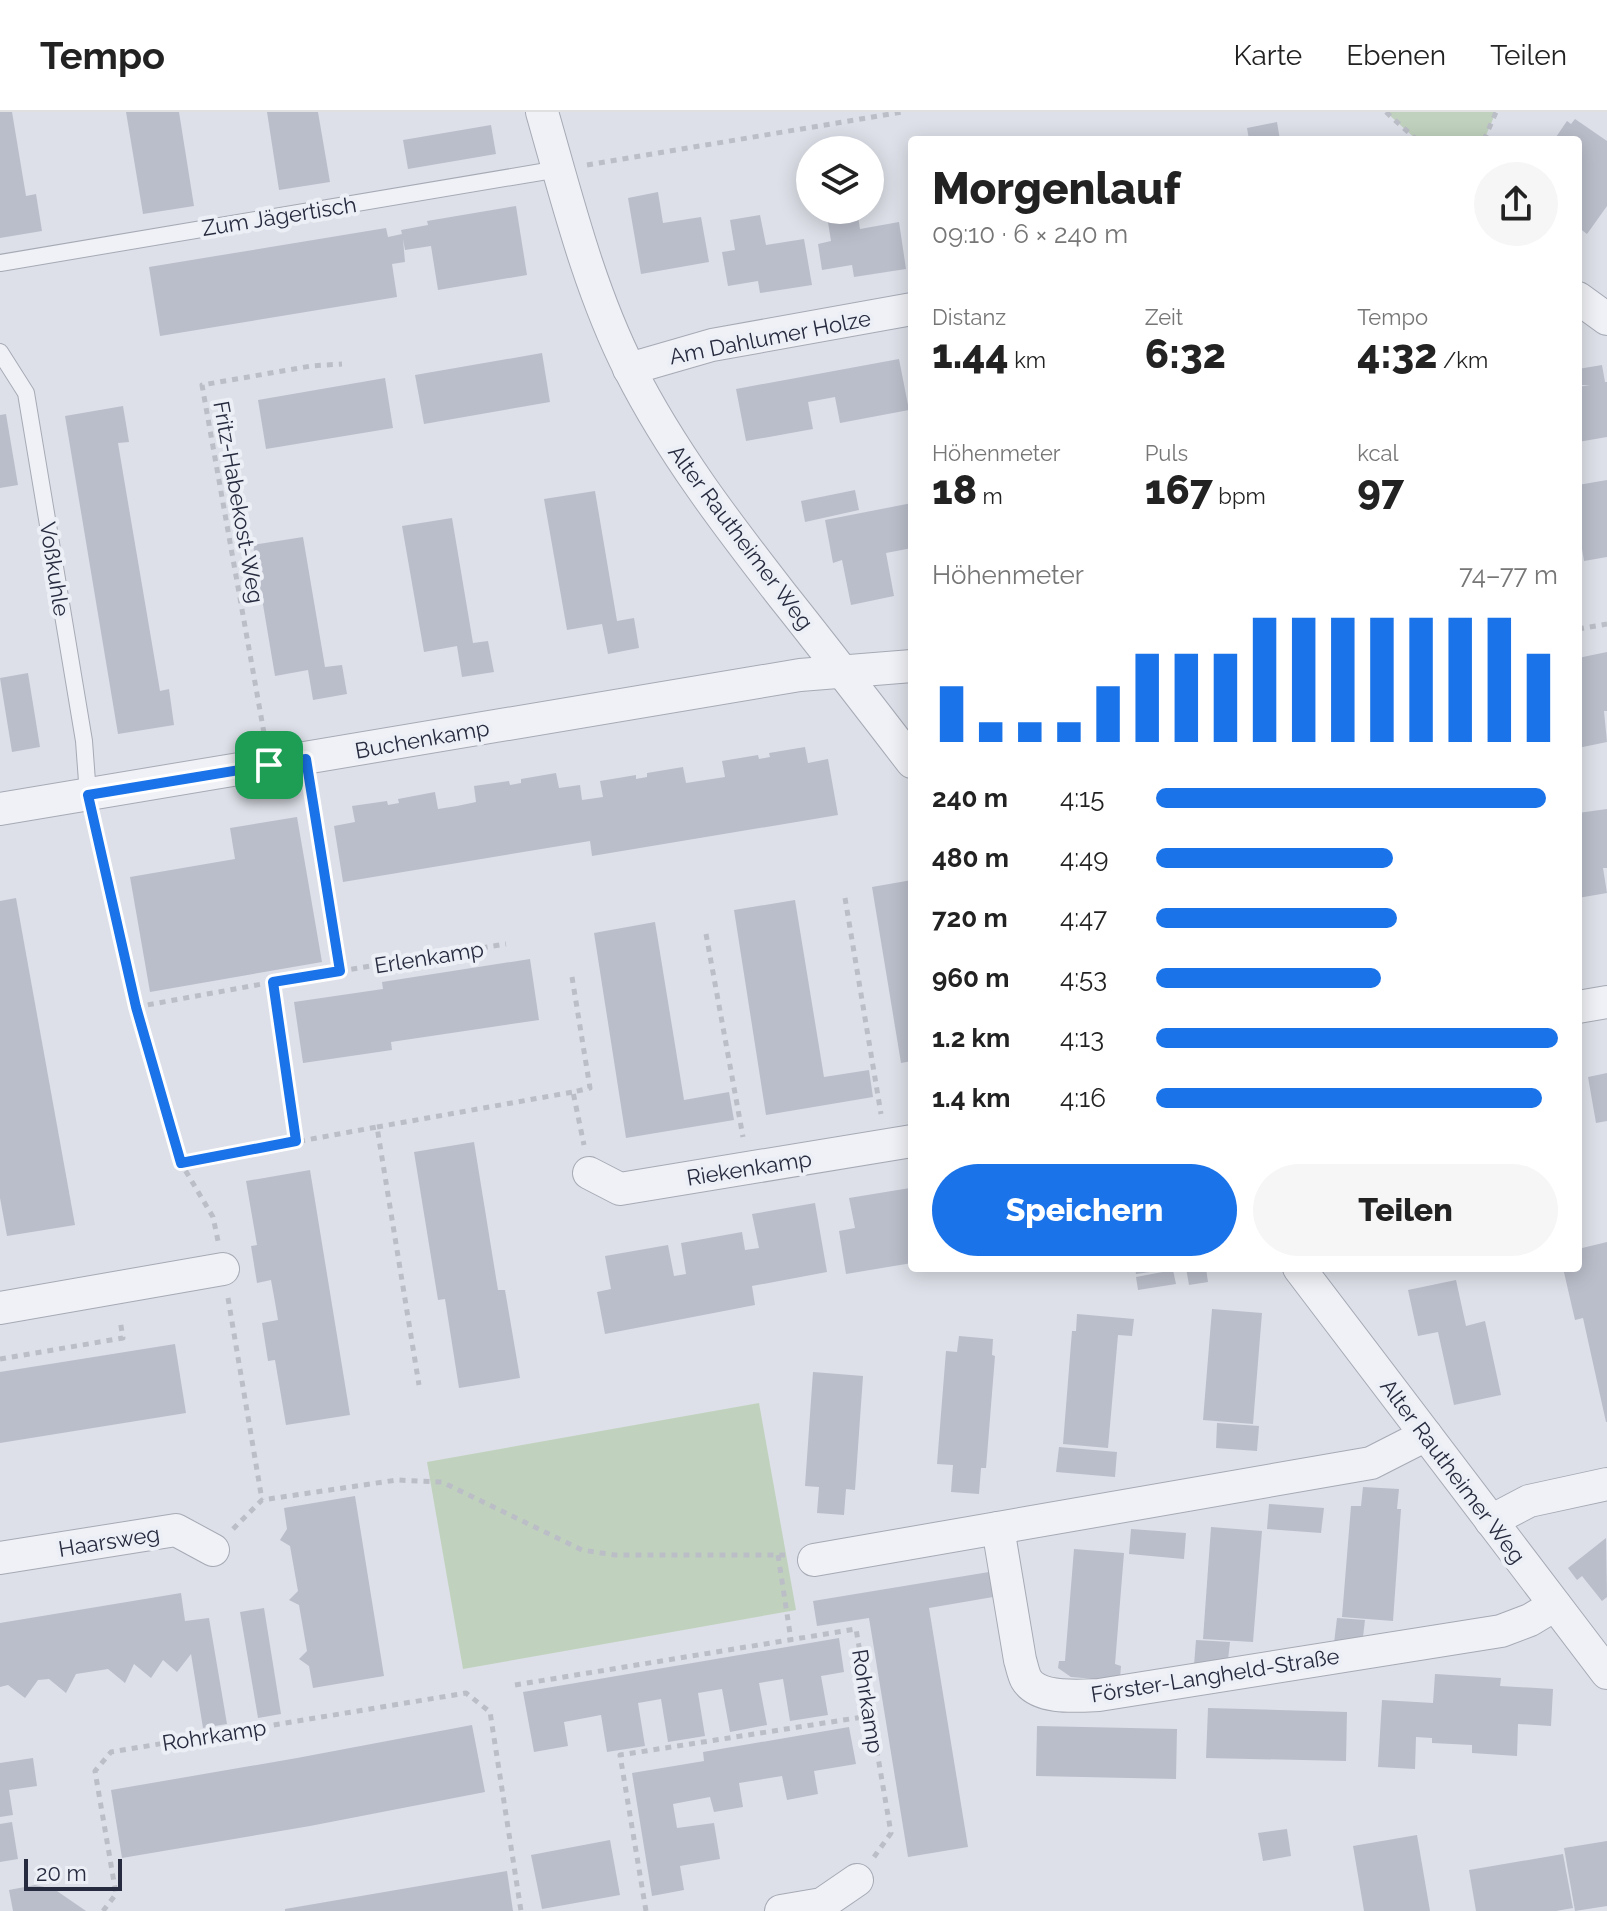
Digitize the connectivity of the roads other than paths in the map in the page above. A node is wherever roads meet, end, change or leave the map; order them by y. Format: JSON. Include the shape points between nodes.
{"nodes":[{"id":1,"x":542,"y":112,"type":"edge"},
{"id":2,"x":559,"y":169,"type":"junction"},
{"id":3,"x":0,"y":263,"type":"edge"},
{"id":4,"x":1582,"y":301,"type":"edge"},
{"id":5,"x":908,"y":310,"type":"edge"},
{"id":6,"x":1607,"y":319,"type":"edge"},
{"id":7,"x":0,"y":352,"type":"edge"},
{"id":8,"x":629,"y":369,"type":"junction"},
{"id":9,"x":8,"y":381,"type":"edge"},
{"id":10,"x":908,"y":666,"type":"edge"},
{"id":11,"x":843,"y":673,"type":"junction"},
{"id":12,"x":908,"y":757,"type":"edge"},
{"id":13,"x":88,"y":795,"type":"junction"},
{"id":14,"x":0,"y":809,"type":"edge"},
{"id":15,"x":1607,"y":1002,"type":"edge"},
{"id":16,"x":1582,"y":1006,"type":"edge"},
{"id":17,"x":899,"y":1143,"type":"edge"},
{"id":18,"x":589,"y":1173,"type":"road end"},
{"id":19,"x":223,"y":1269,"type":"dead end"},
{"id":20,"x":1302,"y":1272,"type":"edge"},
{"id":21,"x":0,"y":1308,"type":"edge"},
{"id":22,"x":1426,"y":1435,"type":"junction"},
{"id":23,"x":1607,"y":1484,"type":"edge"},
{"id":24,"x":1491,"y":1521,"type":"junction"},
{"id":25,"x":998,"y":1528,"type":"junction"},
{"id":26,"x":213,"y":1550,"type":"road end"},
{"id":27,"x":0,"y":1558,"type":"edge"},
{"id":28,"x":804,"y":1558,"type":"road end"},
{"id":29,"x":1555,"y":1605,"type":"junction"},
{"id":30,"x":1607,"y":1673,"type":"edge"},
{"id":31,"x":857,"y":1880,"type":"road end"},
{"id":32,"x":781,"y":1911,"type":"edge"}],
"edges":[{"from":1,"to":2,"type":"street","name":"Alter Rautheimer Weg"},
{"from":2,"to":3,"type":"lane","name":"Zum Jägertisch"},
{"from":2,"to":8,"type":"street","name":"Alter Rautheimer Weg","via":[[591,277]]},
{"from":4,"to":6,"type":"street"},
{"from":5,"to":8,"type":"street","name":"Am Dahlumer Holze","via":[[712,345]]},
{"from":7,"to":9,"type":"lane","name":"Voßkuhle"},
{"from":8,"to":11,"type":"street","name":"Alter Rautheimer Weg","via":[[708,500]]},
{"from":9,"to":13,"type":"lane","name":"Voßkuhle","via":[[26,393],[84,741]]},
{"from":10,"to":11,"type":"street","name":"Buchenkamp"},
{"from":11,"to":12,"type":"street","name":"Alter Rautheimer Weg"},
{"from":11,"to":13,"type":"street","name":"Buchenkamp","via":[[800,675]]},
{"from":13,"to":14,"type":"street","name":"Buchenkamp"},
{"from":15,"to":16,"type":"street"},
{"from":17,"to":18,"type":"street","name":"Riekenkamp","via":[[620,1189]]},
{"from":19,"to":21,"type":"street"},
{"from":20,"to":22,"type":"street","name":"Alter Rautheimer Weg"},
{"from":22,"to":24,"type":"street","name":"Alter Rautheimer Weg"},
{"from":22,"to":25,"type":"street","via":[[1371,1463]]},
{"from":23,"to":24,"type":"street","via":[[1529,1501]]},
{"from":24,"to":29,"type":"street","name":"Alter Rautheimer Weg"},
{"from":25,"to":28,"type":"street"},
{"from":25,"to":29,"type":"street","name":"Förster-Langheld-Straße","via":[[1026,1679],[1036,1690],[1054,1694],[1099,1695],[1501,1631]]},
{"from":26,"to":27,"type":"street","name":"Haarsweg","via":[[176,1530]]},
{"from":29,"to":30,"type":"street","name":"Alter Rautheimer Weg"},
{"from":31,"to":32,"type":"street","via":[[822,1904]]}]}
